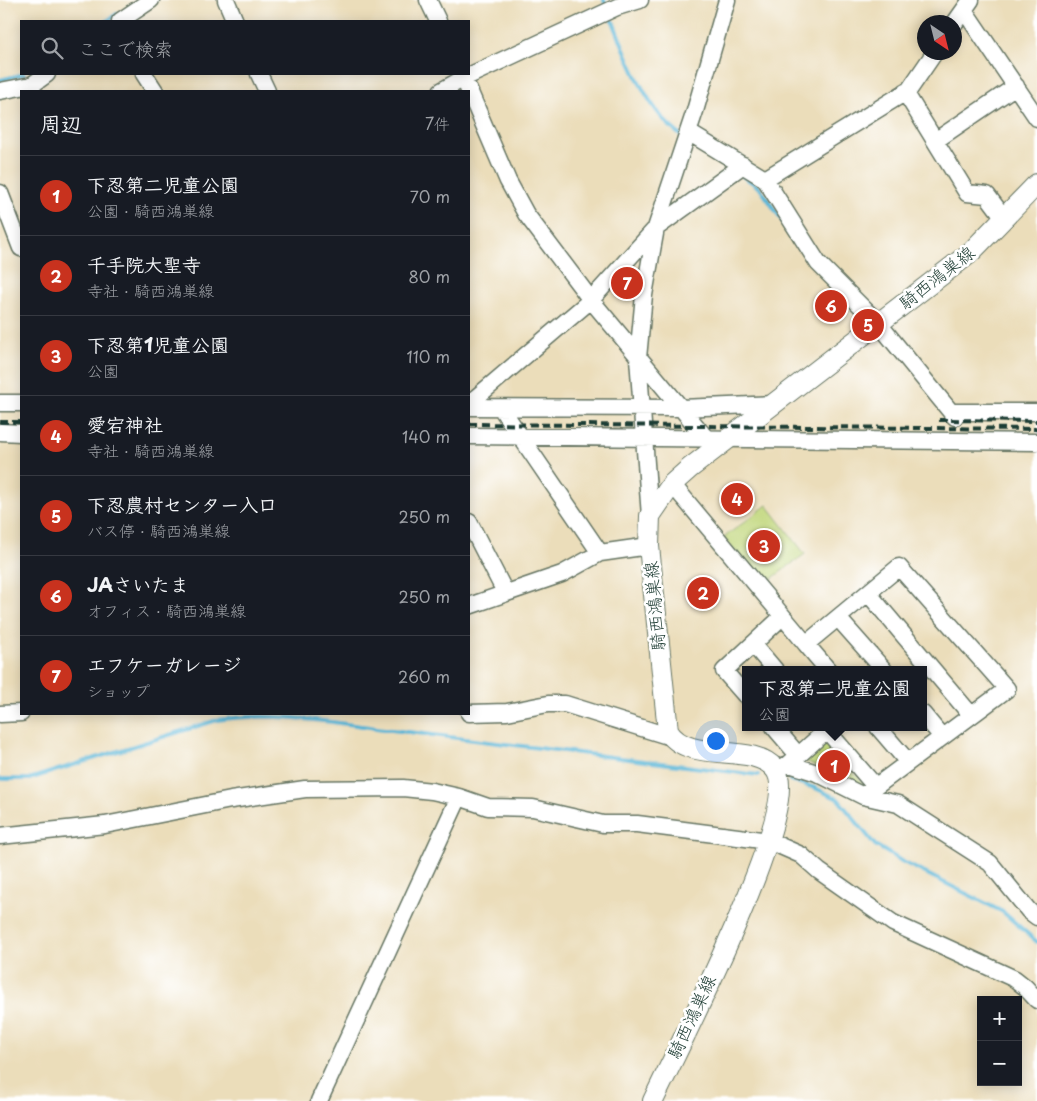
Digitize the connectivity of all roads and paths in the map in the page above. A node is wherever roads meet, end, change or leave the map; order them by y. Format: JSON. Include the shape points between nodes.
{"nodes":[{"id":1,"x":151,"y":0,"type":"edge"},
{"id":2,"x":226,"y":0,"type":"edge"},
{"id":3,"x":428,"y":0,"type":"edge"},
{"id":4,"x":640,"y":0,"type":"edge"},
{"id":5,"x":727,"y":0,"type":"edge"},
{"id":6,"x":968,"y":5,"type":"edge"},
{"id":7,"x":121,"y":20,"type":"edge"},
{"id":8,"x":235,"y":20,"type":"edge"},
{"id":9,"x":438,"y":20,"type":"edge"},
{"id":10,"x":930,"y":60,"type":"edge"},
{"id":11,"x":470,"y":73,"type":"edge"},
{"id":12,"x":47,"y":75,"type":"edge"},
{"id":13,"x":145,"y":75,"type":"edge"},
{"id":14,"x":259,"y":75,"type":"edge"},
{"id":15,"x":463,"y":76,"type":"edge"},
{"id":16,"x":1016,"y":86,"type":"junction"},
{"id":17,"x":31,"y":89,"type":"edge"},
{"id":18,"x":154,"y":90,"type":"edge"},
{"id":19,"x":266,"y":90,"type":"edge"},
{"id":20,"x":442,"y":90,"type":"edge"},
{"id":21,"x":469,"y":90,"type":"edge"},
{"id":22,"x":0,"y":91,"type":"edge"},
{"id":23,"x":470,"y":92,"type":"edge"},
{"id":24,"x":905,"y":92,"type":"junction"},
{"id":25,"x":1037,"y":118,"type":"edge"},
{"id":26,"x":688,"y":132,"type":"junction"},
{"id":27,"x":935,"y":141,"type":"junction"},
{"id":28,"x":743,"y":166,"type":"junction"},
{"id":29,"x":765,"y":179,"type":"junction"},
{"id":30,"x":1037,"y":184,"type":"edge"},
{"id":31,"x":0,"y":193,"type":"edge"},
{"id":32,"x":1005,"y":219,"type":"junction"},
{"id":33,"x":656,"y":228,"type":"junction"},
{"id":34,"x":20,"y":245,"type":"edge"},
{"id":35,"x":591,"y":300,"type":"junction"},
{"id":36,"x":875,"y":326,"type":"junction"},
{"id":37,"x":638,"y":358,"type":"junction"},
{"id":38,"x":0,"y":403,"type":"edge"},
{"id":39,"x":20,"y":403,"type":"edge"},
{"id":40,"x":471,"y":403,"type":"edge"},
{"id":41,"x":775,"y":404,"type":"junction"},
{"id":42,"x":501,"y":408,"type":"junction"},
{"id":43,"x":641,"y":408,"type":"junction"},
{"id":44,"x":681,"y":408,"type":"junction"},
{"id":45,"x":1037,"y":412,"type":"edge"},
{"id":46,"x":0,"y":432,"type":"edge"},
{"id":47,"x":20,"y":433,"type":"edge"},
{"id":48,"x":470,"y":436,"type":"edge"},
{"id":49,"x":644,"y":437,"type":"junction"},
{"id":50,"x":520,"y":438,"type":"junction"},
{"id":51,"x":706,"y":438,"type":"junction"},
{"id":52,"x":726,"y":440,"type":"junction"},
{"id":53,"x":1037,"y":442,"type":"edge"},
{"id":54,"x":672,"y":484,"type":"junction"},
{"id":55,"x":650,"y":516,"type":"junction"},
{"id":56,"x":470,"y":524,"type":"edge"},
{"id":57,"x":649,"y":546,"type":"junction"},
{"id":58,"x":600,"y":553,"type":"junction"},
{"id":59,"x":505,"y":592,"type":"junction"},
{"id":60,"x":868,"y":593,"type":"junction"},
{"id":61,"x":470,"y":606,"type":"edge"},
{"id":62,"x":782,"y":617,"type":"junction"},
{"id":63,"x":838,"y":618,"type":"junction"},
{"id":64,"x":753,"y":644,"type":"junction"},
{"id":65,"x":806,"y":644,"type":"junction"},
{"id":66,"x":772,"y":666,"type":"edge"},
{"id":67,"x":825,"y":666,"type":"edge"},
{"id":68,"x":880,"y":666,"type":"edge"},
{"id":69,"x":742,"y":692,"type":"edge"},
{"id":70,"x":470,"y":712,"type":"edge"},
{"id":71,"x":20,"y":713,"type":"edge"},
{"id":72,"x":0,"y":714,"type":"edge"},
{"id":73,"x":971,"y":715,"type":"junction"},
{"id":74,"x":927,"y":719,"type":"edge"},
{"id":75,"x":775,"y":731,"type":"edge"},
{"id":76,"x":823,"y":731,"type":"edge"},
{"id":77,"x":828,"y":731,"type":"edge"},
{"id":78,"x":881,"y":731,"type":"edge"},
{"id":79,"x":671,"y":736,"type":"junction"},
{"id":80,"x":942,"y":737,"type":"junction"},
{"id":81,"x":787,"y":762,"type":"junction"},
{"id":82,"x":908,"y":762,"type":"junction"},
{"id":83,"x":869,"y":791,"type":"junction"},
{"id":84,"x":459,"y":797,"type":"junction"},
{"id":85,"x":0,"y":836,"type":"edge"},
{"id":86,"x":769,"y":842,"type":"junction"},
{"id":87,"x":1037,"y":917,"type":"edge"},
{"id":88,"x":1037,"y":1000,"type":"edge"},
{"id":89,"x":319,"y":1101,"type":"edge"},
{"id":90,"x":653,"y":1101,"type":"edge"}],
"edges":[{"from":1,"to":7,"type":"street"},
{"from":2,"to":8,"type":"street"},
{"from":3,"to":9,"type":"street"},
{"from":4,"to":11,"type":"street","via":[[617,7]]},
{"from":5,"to":26,"type":"street"},
{"from":6,"to":16,"type":"street"},
{"from":10,"to":24,"type":"street"},
{"from":12,"to":17,"type":"street"},
{"from":13,"to":18,"type":"street"},
{"from":14,"to":19,"type":"street"},
{"from":15,"to":20,"type":"street"},
{"from":15,"to":21,"type":"street"},
{"from":16,"to":25,"type":"street"},
{"from":16,"to":27,"type":"street"},
{"from":17,"to":22,"type":"street","via":[[26,86]]},
{"from":23,"to":35,"type":"street","via":[[508,181],[526,214]]},
{"from":24,"to":27,"type":"street"},
{"from":24,"to":29,"type":"street"},
{"from":26,"to":28,"type":"street"},
{"from":26,"to":33,"type":"street"},
{"from":27,"to":32,"type":"street","via":[[967,193],[987,195]]},
{"from":28,"to":29,"type":"street"},
{"from":28,"to":33,"type":"street"},
{"from":29,"to":36,"type":"street","via":[[818,262]]},
{"from":30,"to":32,"type":"main road","name":"騎西鴻巣線"},
{"from":31,"to":34,"type":"street"},
{"from":32,"to":36,"type":"main road","name":"騎西鴻巣線","via":[[970,253]]},
{"from":33,"to":35,"type":"street"},
{"from":33,"to":37,"type":"street","via":[[644,295]]},
{"from":35,"to":37,"type":"street"},
{"from":35,"to":40,"type":"street"},
{"from":36,"to":41,"type":"main road","name":"騎西鴻巣線"},
{"from":36,"to":45,"type":"street","via":[[953,414]]},
{"from":37,"to":43,"type":"street"},
{"from":37,"to":44,"type":"street"},
{"from":38,"to":39,"type":"street"},
{"from":40,"to":42,"type":"street"},
{"from":41,"to":44,"type":"street"},
{"from":41,"to":52,"type":"main road","name":"騎西鴻巣線"},
{"from":42,"to":43,"type":"street"},
{"from":42,"to":50,"type":"street"},
{"from":43,"to":44,"type":"street"},
{"from":43,"to":49,"type":"street"},
{"from":44,"to":51,"type":"street"},
{"from":46,"to":47,"type":"street"},
{"from":48,"to":50,"type":"street"},
{"from":49,"to":50,"type":"street"},
{"from":49,"to":51,"type":"street"},
{"from":49,"to":55,"type":"street"},
{"from":50,"to":58,"type":"street"},
{"from":51,"to":52,"type":"street"},
{"from":52,"to":53,"type":"street"},
{"from":52,"to":54,"type":"main road","name":"騎西鴻巣線"},
{"from":54,"to":55,"type":"main road","name":"騎西鴻巣線"},
{"from":54,"to":62,"type":"street"},
{"from":55,"to":57,"type":"main road","name":"騎西鴻巣線"},
{"from":56,"to":59,"type":"street"},
{"from":57,"to":58,"type":"street"},
{"from":57,"to":79,"type":"main road","name":"騎西鴻巣線","via":[[666,724]]},
{"from":58,"to":59,"type":"street","via":[[562,574]]},
{"from":59,"to":61,"type":"street"},
{"from":60,"to":63,"type":"street"},
{"from":60,"to":73,"type":"street"},
{"from":60,"to":73,"type":"street","via":[[899,567],[1007,689]]},
{"from":62,"to":64,"type":"street"},
{"from":62,"to":65,"type":"street"},
{"from":63,"to":65,"type":"street"},
{"from":63,"to":68,"type":"street"},
{"from":64,"to":66,"type":"street"},
{"from":64,"to":69,"type":"street","via":[[724,671]]},
{"from":65,"to":67,"type":"street"},
{"from":70,"to":79,"type":"street","via":[[506,712],[565,704]]},
{"from":71,"to":72,"type":"street"},
{"from":73,"to":80,"type":"street"},
{"from":74,"to":80,"type":"street"},
{"from":75,"to":81,"type":"street"},
{"from":76,"to":81,"type":"street"},
{"from":77,"to":83,"type":"street"},
{"from":78,"to":82,"type":"street"},
{"from":79,"to":81,"type":"main road","via":[[688,747]]},
{"from":80,"to":82,"type":"street"},
{"from":81,"to":83,"type":"street"},
{"from":81,"to":86,"type":"main road","name":"騎西鴻巣線"},
{"from":82,"to":83,"type":"street"},
{"from":83,"to":87,"type":"street","via":[[898,804],[990,863]]},
{"from":84,"to":85,"type":"street","via":[[403,788],[305,789],[105,825]]},
{"from":84,"to":86,"type":"street","via":[[488,807],[534,808],[603,824],[637,824]]},
{"from":84,"to":89,"type":"street"},
{"from":86,"to":88,"type":"street","via":[[801,855],[893,923],[1015,979],[1026,986]]},
{"from":86,"to":90,"type":"main road","name":"騎西鴻巣線","via":[[754,882]]}]}
